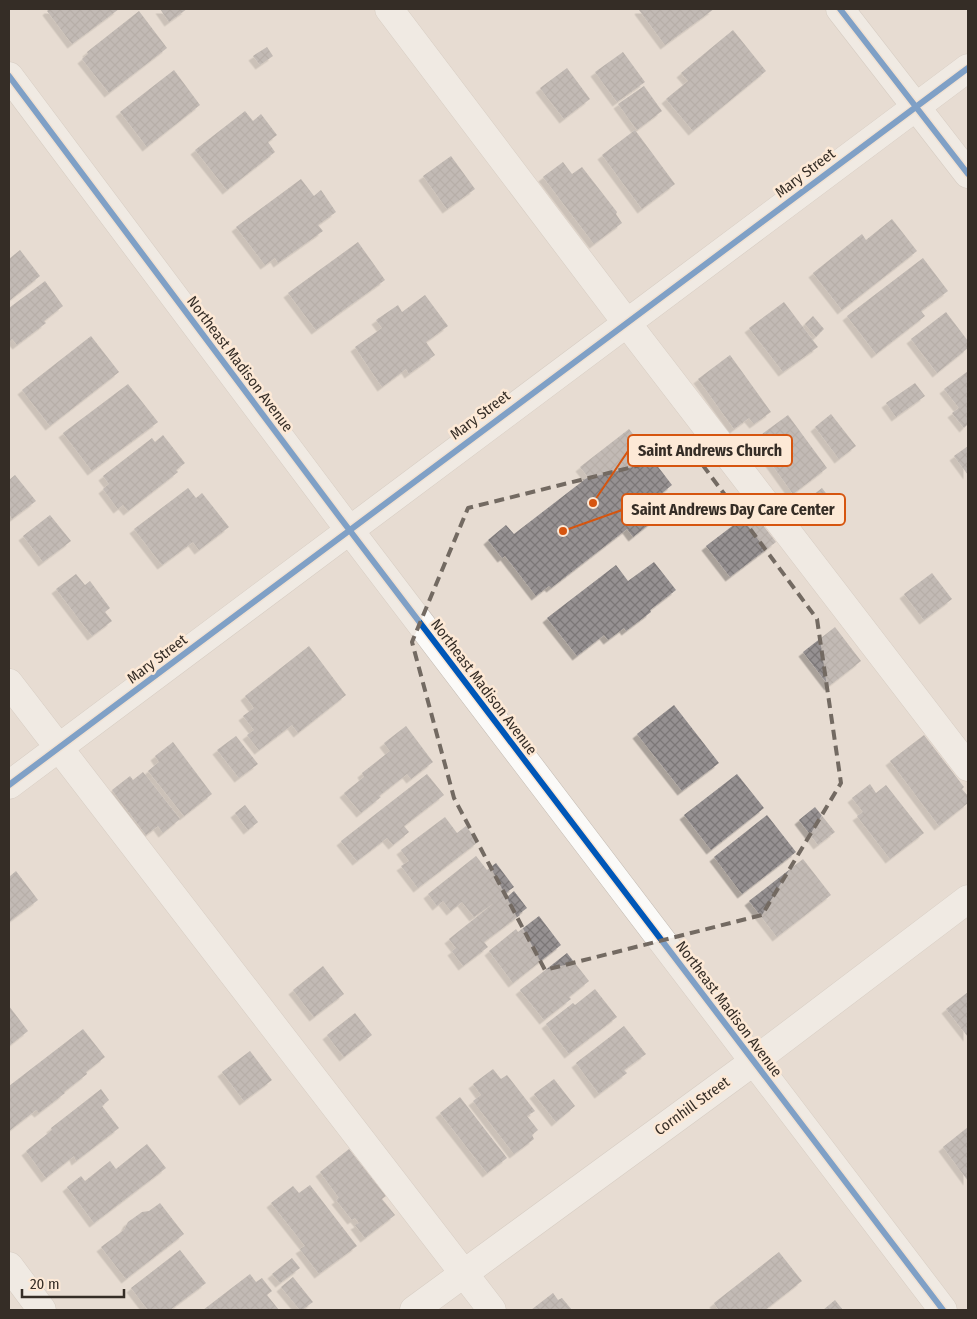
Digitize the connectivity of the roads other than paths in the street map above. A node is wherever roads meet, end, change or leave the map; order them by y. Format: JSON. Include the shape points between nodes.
{"nodes":[{"id":1,"x":389,"y":9,"type":"edge"},
{"id":2,"x":840,"y":9,"type":"edge"},
{"id":3,"x":968,"y":68,"type":"edge"},
{"id":4,"x":9,"y":76,"type":"edge"},
{"id":5,"x":916,"y":106,"type":"junction"},
{"id":6,"x":968,"y":174,"type":"edge"},
{"id":7,"x":626,"y":322,"type":"junction"},
{"id":8,"x":349,"y":529,"type":"junction"},
{"id":9,"x":9,"y":683,"type":"edge"},
{"id":10,"x":59,"y":748,"type":"junction"},
{"id":11,"x":968,"y":767,"type":"edge"},
{"id":12,"x":9,"y":785,"type":"edge"},
{"id":13,"x":968,"y":898,"type":"edge"},
{"id":14,"x":753,"y":1062,"type":"junction"},
{"id":15,"x":9,"y":1266,"type":"edge"},
{"id":16,"x":464,"y":1274,"type":"junction"},
{"id":17,"x":42,"y":1310,"type":"edge"},
{"id":18,"x":414,"y":1310,"type":"edge"},
{"id":19,"x":492,"y":1310,"type":"edge"},
{"id":20,"x":943,"y":1310,"type":"edge"}],
"edges":[{"from":1,"to":7,"type":"street"},
{"from":2,"to":5,"type":"street"},
{"from":3,"to":5,"type":"street","name":"Mary Street"},
{"from":4,"to":8,"type":"street","name":"Northeast Madison Avenue"},
{"from":5,"to":6,"type":"street"},
{"from":5,"to":7,"type":"street","name":"Mary Street"},
{"from":7,"to":8,"type":"street","name":"Mary Street"},
{"from":7,"to":11,"type":"street"},
{"from":8,"to":10,"type":"street","name":"Mary Street"},
{"from":8,"to":14,"type":"street","name":"Northeast Madison Avenue"},
{"from":9,"to":10,"type":"street"},
{"from":10,"to":12,"type":"street","name":"Mary Street"},
{"from":10,"to":16,"type":"street"},
{"from":13,"to":14,"type":"street","name":"Cornhill Street"},
{"from":14,"to":16,"type":"street","name":"Cornhill Street"},
{"from":14,"to":20,"type":"street","name":"Northeast Madison Avenue"},
{"from":15,"to":17,"type":"street"},
{"from":16,"to":18,"type":"street","name":"Cornhill Street"},
{"from":16,"to":19,"type":"street"}]}
